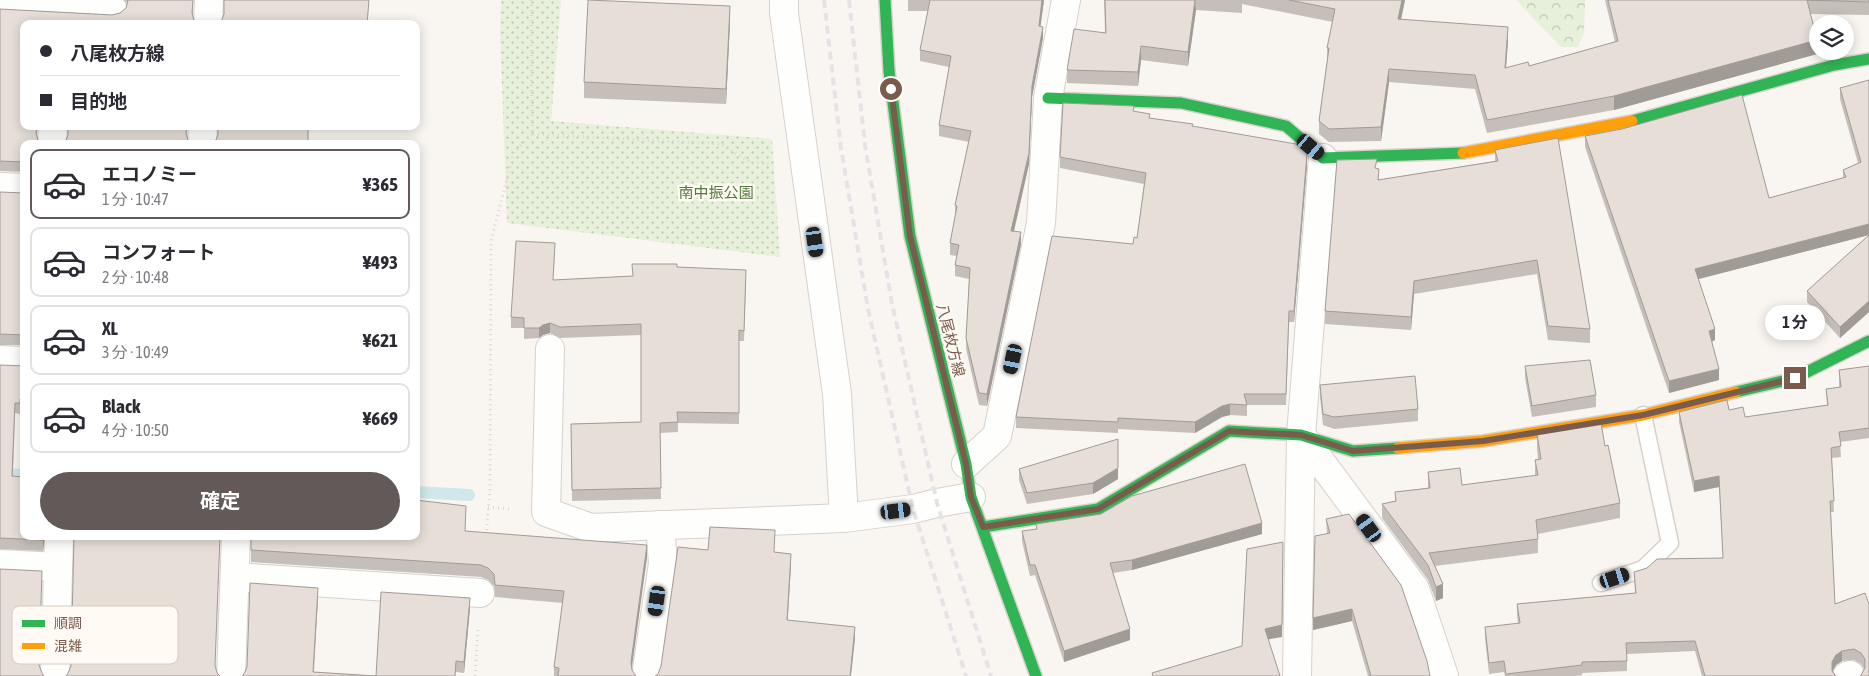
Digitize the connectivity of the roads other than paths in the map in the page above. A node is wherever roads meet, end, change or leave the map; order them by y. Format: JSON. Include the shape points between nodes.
{"nodes":[{"id":1,"x":209,"y":0,"type":"edge"},
{"id":2,"x":784,"y":0,"type":"edge"},
{"id":3,"x":885,"y":0,"type":"edge"},
{"id":4,"x":1066,"y":0,"type":"edge"},
{"id":5,"x":0,"y":4,"type":"edge"},
{"id":6,"x":61,"y":10,"type":"edge"},
{"id":7,"x":113,"y":10,"type":"dead end"},
{"id":8,"x":208,"y":20,"type":"edge"},
{"id":9,"x":1869,"y":60,"type":"edge"},
{"id":10,"x":1048,"y":98,"type":"junction"},
{"id":11,"x":1323,"y":158,"type":"junction"},
{"id":12,"x":0,"y":187,"type":"edge"},
{"id":13,"x":20,"y":188,"type":"edge"},
{"id":14,"x":1869,"y":341,"type":"edge"},
{"id":15,"x":550,"y":349,"type":"dead end"},
{"id":16,"x":0,"y":360,"type":"edge"},
{"id":17,"x":20,"y":361,"type":"edge"},
{"id":18,"x":1643,"y":415,"type":"junction"},
{"id":19,"x":1301,"y":435,"type":"junction"},
{"id":20,"x":966,"y":464,"type":"junction"},
{"id":21,"x":971,"y":497,"type":"junction"},
{"id":22,"x":844,"y":518,"type":"junction"},
{"id":23,"x":660,"y":525,"type":"junction"},
{"id":24,"x":983,"y":527,"type":"junction"},
{"id":25,"x":59,"y":540,"type":"edge"},
{"id":26,"x":236,"y":540,"type":"edge"},
{"id":27,"x":0,"y":564,"type":"edge"},
{"id":28,"x":58,"y":567,"type":"junction"},
{"id":29,"x":235,"y":577,"type":"junction"},
{"id":30,"x":1601,"y":583,"type":"dead end"},
{"id":31,"x":480,"y":593,"type":"road end"},
{"id":32,"x":57,"y":606,"type":"edge"},
{"id":33,"x":231,"y":676,"type":"edge"},
{"id":34,"x":646,"y":676,"type":"edge"},
{"id":35,"x":1036,"y":676,"type":"edge"},
{"id":36,"x":1297,"y":676,"type":"edge"},
{"id":37,"x":1444,"y":676,"type":"edge"}],
"edges":[{"from":1,"to":8,"type":"street"},
{"from":2,"to":22,"type":"street","via":[[837,394]]},
{"from":3,"to":20,"type":"street","name":"八尾枚方線","via":[[889,71],[910,236]]},
{"from":4,"to":10,"type":"street"},
{"from":5,"to":6,"type":"street"},
{"from":6,"to":7,"type":"street"},
{"from":9,"to":11,"type":"street","via":[[1834,65],[1618,125],[1460,154]]},
{"from":10,"to":11,"type":"street","via":[[1191,105],[1286,126]]},
{"from":10,"to":20,"type":"street","via":[[1041,224],[997,436]]},
{"from":11,"to":19,"type":"street"},
{"from":12,"to":13,"type":"street"},
{"from":14,"to":18,"type":"street","via":[[1795,378]]},
{"from":15,"to":23,"type":"street","via":[[546,512],[591,528]]},
{"from":16,"to":17,"type":"street"},
{"from":18,"to":19,"type":"street","via":[[1483,441],[1353,451]]},
{"from":18,"to":30,"type":"lane","via":[[1670,543],[1643,569]]},
{"from":19,"to":24,"type":"street","via":[[1229,431],[1098,509]]},
{"from":19,"to":36,"type":"street"},
{"from":19,"to":37,"type":"street","via":[[1415,589]]},
{"from":20,"to":21,"type":"street","name":"八尾枚方線"},
{"from":21,"to":22,"type":"street"},
{"from":21,"to":24,"type":"street","name":"八尾枚方線"},
{"from":22,"to":23,"type":"street"},
{"from":23,"to":34,"type":"street","via":[[663,563]]},
{"from":24,"to":35,"type":"street","name":"八尾枚方線"},
{"from":25,"to":28,"type":"street"},
{"from":26,"to":29,"type":"street"},
{"from":27,"to":28,"type":"street"},
{"from":28,"to":32,"type":"street"},
{"from":29,"to":31,"type":"street"},
{"from":29,"to":33,"type":"street"}]}
